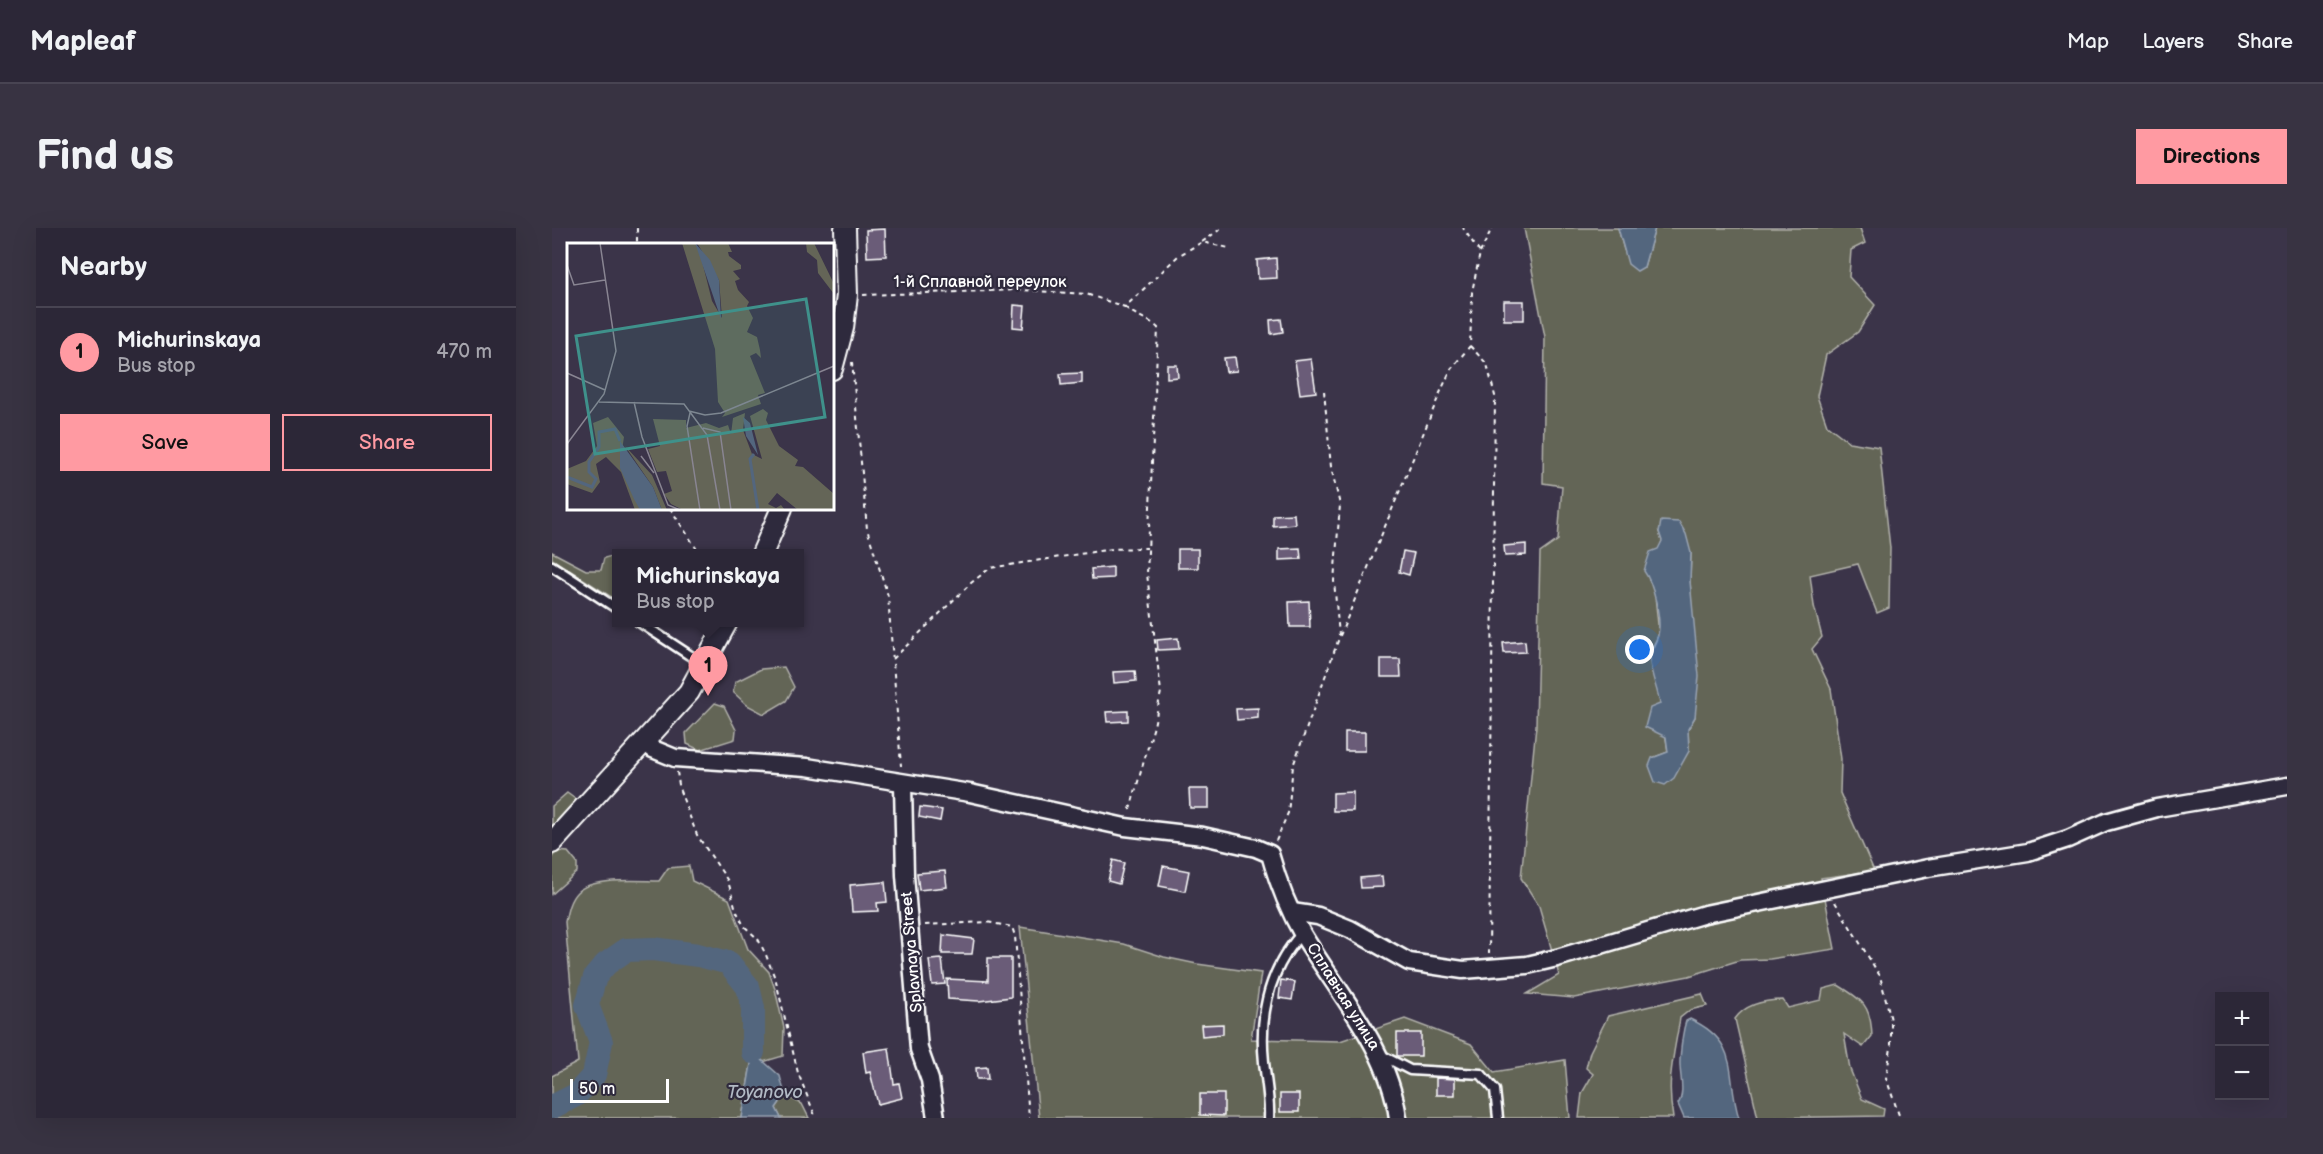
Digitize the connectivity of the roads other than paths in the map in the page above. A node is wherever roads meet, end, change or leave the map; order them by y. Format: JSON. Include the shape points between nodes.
{"nodes":[{"id":1,"x":845,"y":228,"type":"edge"},
{"id":2,"x":834,"y":362,"type":"edge"},
{"id":3,"x":781,"y":510,"type":"edge"},
{"id":4,"x":764,"y":549,"type":"edge"},
{"id":5,"x":552,"y":566,"type":"edge"},
{"id":6,"x":612,"y":605,"type":"edge"},
{"id":7,"x":647,"y":627,"type":"edge"},
{"id":8,"x":724,"y":627,"type":"edge"},
{"id":9,"x":704,"y":664,"type":"junction"},
{"id":10,"x":645,"y":742,"type":"junction"},
{"id":11,"x":903,"y":785,"type":"junction"},
{"id":12,"x":2287,"y":786,"type":"edge"},
{"id":13,"x":552,"y":843,"type":"edge"},
{"id":14,"x":1292,"y":912,"type":"junction"},
{"id":15,"x":1302,"y":933,"type":"junction"},
{"id":16,"x":1379,"y":1053,"type":"junction"},
{"id":17,"x":936,"y":1118,"type":"edge"},
{"id":18,"x":1269,"y":1118,"type":"edge"},
{"id":19,"x":1398,"y":1118,"type":"edge"},
{"id":20,"x":1498,"y":1118,"type":"edge"}],
"edges":[{"from":1,"to":2,"type":"street","via":[[848,295]]},
{"from":3,"to":4,"type":"street"},
{"from":5,"to":6,"type":"lane"},
{"from":7,"to":9,"type":"lane"},
{"from":8,"to":9,"type":"street"},
{"from":9,"to":10,"type":"street","via":[[688,692]]},
{"from":10,"to":11,"type":"street","via":[[675,758],[807,767]]},
{"from":10,"to":13,"type":"street"},
{"from":11,"to":14,"type":"street","name":"Сплавная улица","via":[[970,793],[1125,827],[1203,836],[1256,848],[1270,854]]},
{"from":11,"to":17,"type":"street","name":"Splavnaya Street","via":[[905,875],[919,1049],[930,1080]]},
{"from":12,"to":14,"type":"street","via":[[2157,808],[2106,822],[2028,852],[1928,868],[1705,914],[1557,958],[1489,968],[1463,970],[1409,962],[1350,929],[1317,916]]},
{"from":14,"to":15,"type":"street","name":"Сплавная улица"},
{"from":15,"to":16,"type":"street","name":"Сплавная улица"},
{"from":15,"to":18,"type":"lane","via":[[1270,980],[1267,996],[1263,1059]]},
{"from":16,"to":19,"type":"street","name":"Сплавная улица"},
{"from":16,"to":20,"type":"lane","via":[[1410,1070],[1481,1074],[1495,1090]]}]}
